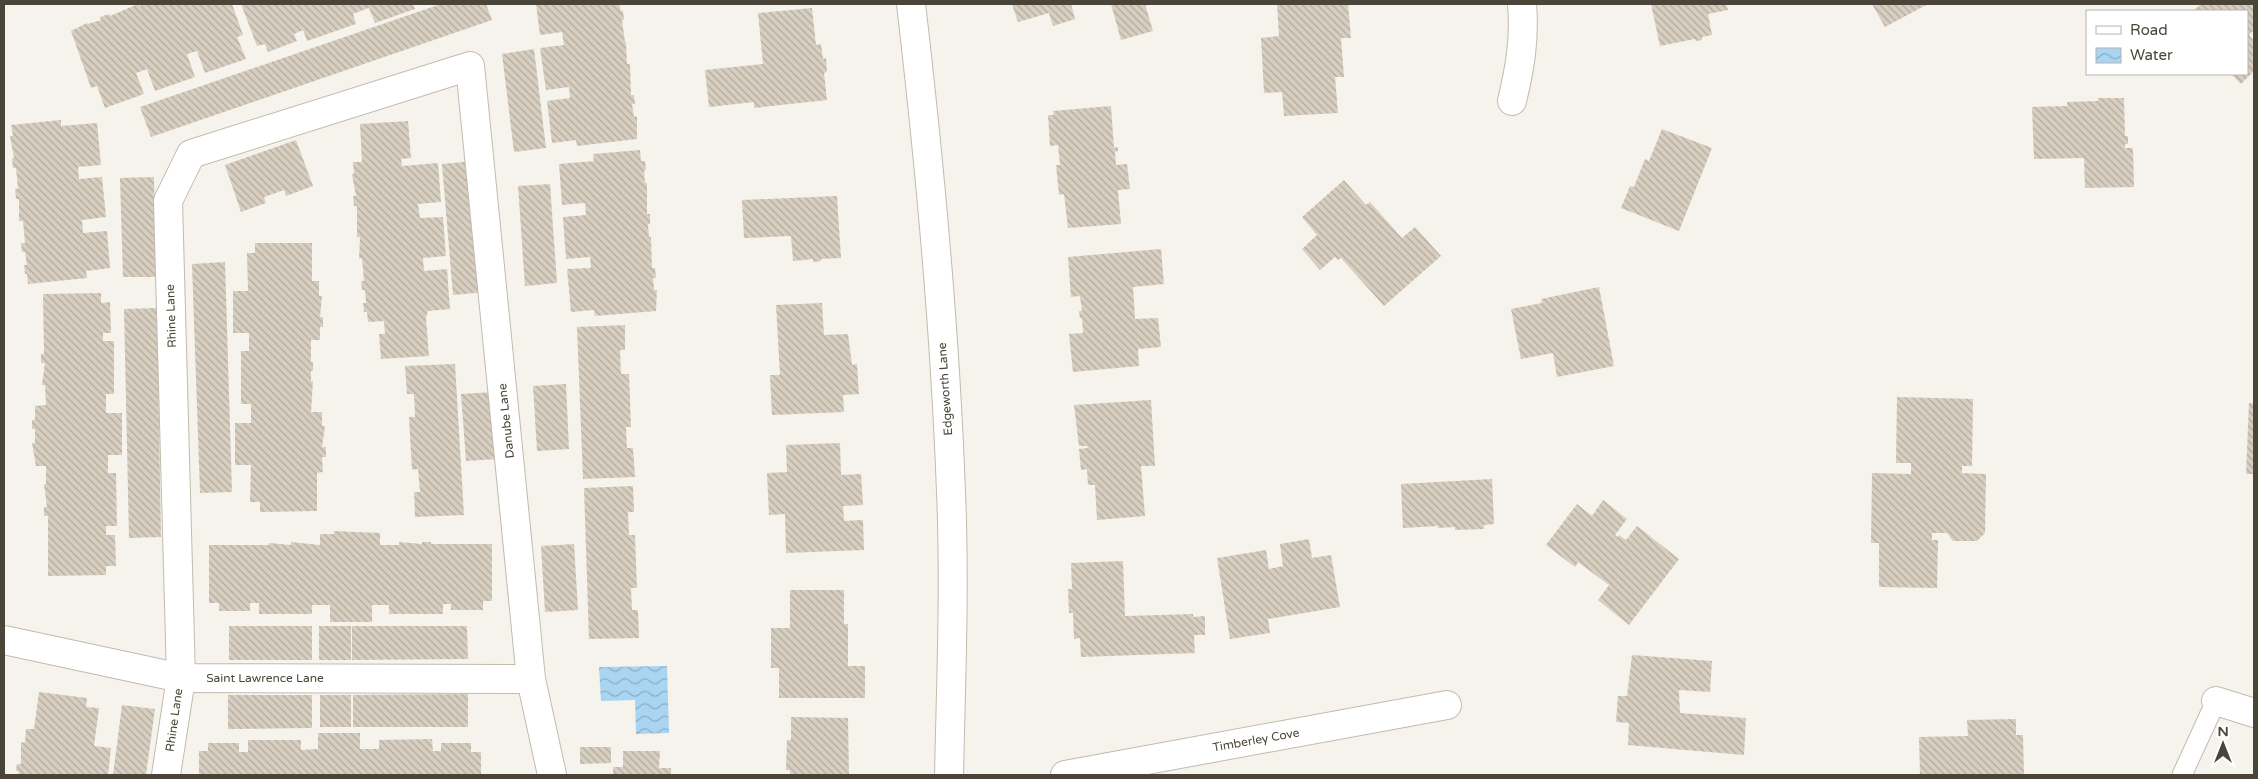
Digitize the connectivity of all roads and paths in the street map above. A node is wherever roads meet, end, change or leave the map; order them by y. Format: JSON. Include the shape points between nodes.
{"nodes":[{"id":1,"x":911,"y":4,"type":"edge"},
{"id":2,"x":1522,"y":4,"type":"edge"},
{"id":3,"x":470,"y":66,"type":"joint"},
{"id":4,"x":1512,"y":101,"type":"dead end"},
{"id":5,"x":4,"y":640,"type":"edge"},
{"id":6,"x":180,"y":678,"type":"junction"},
{"id":7,"x":531,"y":679,"type":"junction"},
{"id":8,"x":2216,"y":701,"type":"joint"},
{"id":9,"x":1447,"y":705,"type":"dead end"},
{"id":10,"x":2254,"y":713,"type":"edge"},
{"id":11,"x":166,"y":775,"type":"edge"},
{"id":12,"x":552,"y":775,"type":"edge"},
{"id":13,"x":950,"y":775,"type":"edge"},
{"id":14,"x":1065,"y":775,"type":"edge"},
{"id":15,"x":2182,"y":775,"type":"edge"}],
"edges":[{"from":1,"to":13,"type":"street","name":"Edgeworth Lane","via":[[932,213],[951,492]]},
{"from":2,"to":4,"type":"street","via":[[1524,32]]},
{"from":3,"to":6,"type":"street","name":"Rhine Lane","via":[[191,154],[168,201]]},
{"from":3,"to":7,"type":"street","name":"Danube Lane"},
{"from":5,"to":6,"type":"street","name":"Saint Lawrence Lane"},
{"from":6,"to":7,"type":"street","name":"Saint Lawrence Lane"},
{"from":6,"to":11,"type":"street","name":"Rhine Lane"},
{"from":7,"to":12,"type":"street","name":"Danube Lane"},
{"from":8,"to":10,"type":"street"},
{"from":8,"to":15,"type":"lane"},
{"from":9,"to":14,"type":"street","name":"Timberley Cove"}]}
